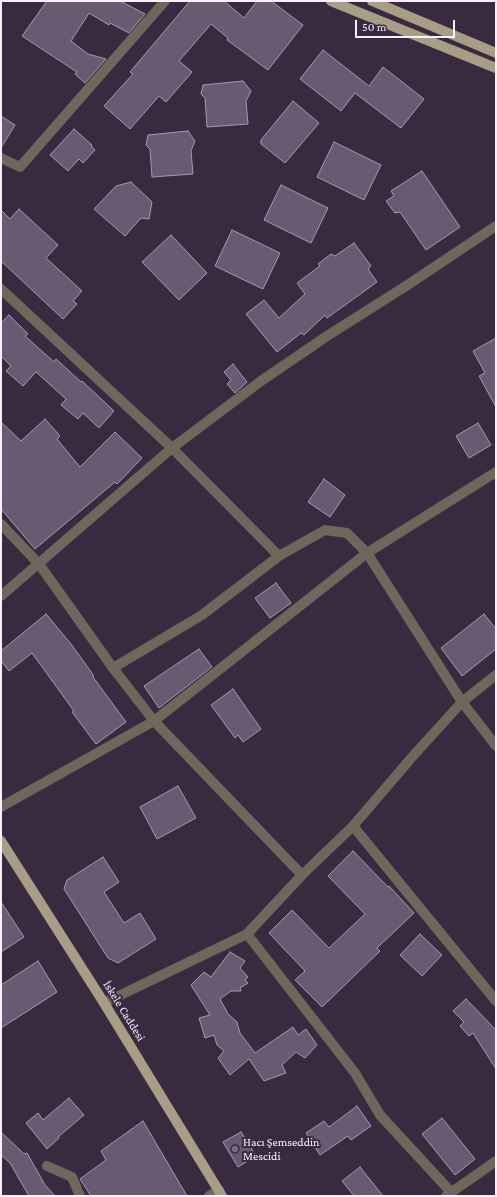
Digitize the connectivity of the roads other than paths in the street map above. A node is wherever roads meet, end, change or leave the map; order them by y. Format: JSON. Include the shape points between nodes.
{"nodes":[{"id":1,"x":165,"y":1,"type":"edge"},
{"id":2,"x":331,"y":1,"type":"edge"},
{"id":3,"x":372,"y":1,"type":"edge"},
{"id":4,"x":496,"y":53,"type":"edge"},
{"id":5,"x":496,"y":68,"type":"edge"},
{"id":6,"x":1,"y":158,"type":"edge"},
{"id":7,"x":496,"y":226,"type":"edge"},
{"id":8,"x":1,"y":289,"type":"edge"},
{"id":9,"x":172,"y":448,"type":"junction"},
{"id":10,"x":496,"y":472,"type":"edge"},
{"id":11,"x":1,"y":524,"type":"edge"},
{"id":12,"x":367,"y":553,"type":"junction"},
{"id":13,"x":279,"y":556,"type":"junction"},
{"id":14,"x":39,"y":564,"type":"junction"},
{"id":15,"x":1,"y":596,"type":"edge"},
{"id":16,"x":113,"y":668,"type":"junction"},
{"id":17,"x":496,"y":675,"type":"edge"},
{"id":18,"x":462,"y":702,"type":"junction"},
{"id":19,"x":154,"y":721,"type":"junction"},
{"id":20,"x":496,"y":746,"type":"edge"},
{"id":21,"x":1,"y":807,"type":"edge"},
{"id":22,"x":353,"y":826,"type":"junction"},
{"id":23,"x":1,"y":841,"type":"edge"},
{"id":24,"x":302,"y":875,"type":"junction"},
{"id":25,"x":247,"y":934,"type":"junction"},
{"id":26,"x":496,"y":1001,"type":"edge"},
{"id":27,"x":104,"y":1003,"type":"junction"},
{"id":28,"x":496,"y":1161,"type":"edge"},
{"id":29,"x":47,"y":1166,"type":"dead end"},
{"id":30,"x":221,"y":1193,"type":"edge"},
{"id":31,"x":449,"y":1194,"type":"edge"},
{"id":32,"x":80,"y":1196,"type":"edge"},
{"id":33,"x":209,"y":1196,"type":"edge"}],
"edges":[{"from":1,"to":6,"type":"street","via":[[20,167]]},
{"from":2,"to":5,"type":"main road"},
{"from":3,"to":4,"type":"main road"},
{"from":7,"to":9,"type":"street","via":[[288,363]]},
{"from":8,"to":9,"type":"street"},
{"from":9,"to":13,"type":"street"},
{"from":9,"to":14,"type":"street"},
{"from":10,"to":12,"type":"street"},
{"from":11,"to":14,"type":"street"},
{"from":12,"to":13,"type":"street","via":[[348,533],[326,530]]},
{"from":12,"to":18,"type":"street"},
{"from":12,"to":19,"type":"street"},
{"from":13,"to":16,"type":"street","via":[[202,615]]},
{"from":14,"to":15,"type":"street"},
{"from":14,"to":16,"type":"street"},
{"from":16,"to":19,"type":"street"},
{"from":17,"to":18,"type":"street"},
{"from":18,"to":20,"type":"street"},
{"from":18,"to":22,"type":"street"},
{"from":19,"to":21,"type":"street"},
{"from":19,"to":24,"type":"street"},
{"from":22,"to":24,"type":"street"},
{"from":22,"to":26,"type":"street"},
{"from":23,"to":27,"type":"main road","name":"İskele Caddesi"},
{"from":24,"to":25,"type":"street"},
{"from":25,"to":27,"type":"street"},
{"from":25,"to":31,"type":"street","via":[[355,1073],[380,1115]]},
{"from":27,"to":30,"type":"main road","name":"İskele Caddesi"},
{"from":28,"to":31,"type":"street"},
{"from":29,"to":32,"type":"street","via":[[72,1177]]},
{"from":30,"to":33,"type":"street"}]}
